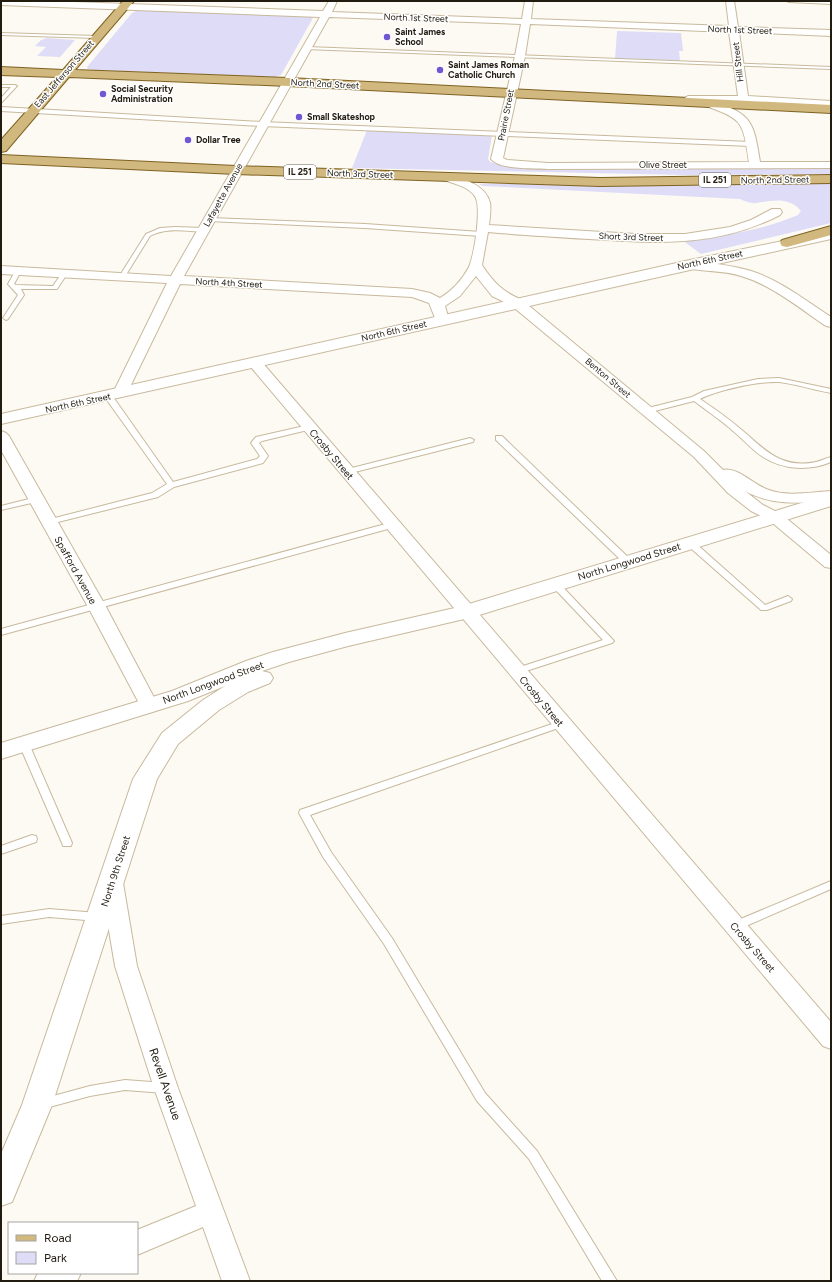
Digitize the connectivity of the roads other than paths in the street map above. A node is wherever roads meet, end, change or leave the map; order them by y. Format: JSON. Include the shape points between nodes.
{"nodes":[{"id":1,"x":333,"y":1,"type":"edge"},
{"id":2,"x":529,"y":1,"type":"edge"},
{"id":3,"x":730,"y":1,"type":"edge"},
{"id":4,"x":789,"y":1,"type":"edge"},
{"id":5,"x":1,"y":2,"type":"edge"},
{"id":6,"x":831,"y":3,"type":"edge"},
{"id":7,"x":126,"y":4,"type":"edge"},
{"id":8,"x":325,"y":15,"type":"junction"},
{"id":9,"x":525,"y":22,"type":"junction"},
{"id":10,"x":734,"y":30,"type":"junction"},
{"id":11,"x":831,"y":33,"type":"edge"},
{"id":12,"x":1,"y":34,"type":"edge"},
{"id":13,"x":96,"y":37,"type":"junction"},
{"id":14,"x":307,"y":48,"type":"junction"},
{"id":15,"x":520,"y":56,"type":"junction"},
{"id":16,"x":739,"y":65,"type":"junction"},
{"id":17,"x":831,"y":68,"type":"edge"},
{"id":18,"x":1,"y":71,"type":"edge"},
{"id":19,"x":64,"y":74,"type":"junction"},
{"id":20,"x":288,"y":82,"type":"junction"},
{"id":21,"x":1,"y":86,"type":"edge"},
{"id":22,"x":511,"y":93,"type":"junction"},
{"id":23,"x":1,"y":94,"type":"edge"},
{"id":24,"x":8,"y":94,"type":"junction"},
{"id":25,"x":649,"y":99,"type":"junction"},
{"id":26,"x":743,"y":99,"type":"junction"},
{"id":27,"x":1,"y":101,"type":"edge"},
{"id":28,"x":704,"y":102,"type":"junction"},
{"id":29,"x":831,"y":104,"type":"edge"},
{"id":30,"x":1,"y":109,"type":"edge"},
{"id":31,"x":831,"y":109,"type":"edge"},
{"id":32,"x":32,"y":111,"type":"junction"},
{"id":33,"x":262,"y":124,"type":"junction"},
{"id":34,"x":504,"y":134,"type":"junction"},
{"id":35,"x":751,"y":144,"type":"junction"},
{"id":36,"x":1,"y":148,"type":"edge"},
{"id":37,"x":1,"y":158,"type":"edge"},
{"id":38,"x":497,"y":159,"type":"joint"},
{"id":39,"x":755,"y":165,"type":"junction"},
{"id":40,"x":831,"y":165,"type":"edge"},
{"id":41,"x":236,"y":170,"type":"junction"},
{"id":42,"x":445,"y":177,"type":"junction"},
{"id":43,"x":831,"y":179,"type":"edge"},
{"id":44,"x":600,"y":182,"type":"joint"},
{"id":45,"x":776,"y":212,"type":"dead end"},
{"id":46,"x":207,"y":225,"type":"junction"},
{"id":47,"x":831,"y":230,"type":"edge"},
{"id":48,"x":482,"y":231,"type":"junction"},
{"id":49,"x":831,"y":235,"type":"edge"},
{"id":50,"x":787,"y":243,"type":"junction"},
{"id":51,"x":690,"y":265,"type":"junction"},
{"id":52,"x":476,"y":266,"type":"junction"},
{"id":53,"x":1,"y":270,"type":"edge"},
{"id":54,"x":18,"y":271,"type":"junction"},
{"id":55,"x":64,"y":274,"type":"junction"},
{"id":56,"x":122,"y":277,"type":"junction"},
{"id":57,"x":176,"y":280,"type":"junction"},
{"id":58,"x":13,"y":286,"type":"junction"},
{"id":59,"x":517,"y":303,"type":"junction"},
{"id":60,"x":440,"y":312,"type":"junction"},
{"id":61,"x":6,"y":318,"type":"dead end"},
{"id":62,"x":831,"y":323,"type":"edge"},
{"id":63,"x":254,"y":363,"type":"junction"},
{"id":64,"x":831,"y":391,"type":"edge"},
{"id":65,"x":114,"y":395,"type":"junction"},
{"id":66,"x":694,"y":399,"type":"junction"},
{"id":67,"x":647,"y":411,"type":"junction"},
{"id":68,"x":1,"y":420,"type":"edge"},
{"id":69,"x":309,"y":427,"type":"junction"},
{"id":70,"x":1,"y":436,"type":"edge"},
{"id":71,"x":499,"y":438,"type":"dead end"},
{"id":72,"x":470,"y":440,"type":"dead end"},
{"id":73,"x":699,"y":454,"type":"junction"},
{"id":74,"x":831,"y":459,"type":"edge"},
{"id":75,"x":347,"y":472,"type":"junction"},
{"id":76,"x":171,"y":485,"type":"junction"},
{"id":77,"x":831,"y":496,"type":"edge"},
{"id":78,"x":37,"y":499,"type":"junction"},
{"id":79,"x":831,"y":500,"type":"edge"},
{"id":80,"x":1,"y":508,"type":"edge"},
{"id":81,"x":774,"y":517,"type":"junction"},
{"id":82,"x":50,"y":522,"type":"junction"},
{"id":83,"x":392,"y":525,"type":"junction"},
{"id":84,"x":690,"y":543,"type":"junction"},
{"id":85,"x":628,"y":562,"type":"junction"},
{"id":86,"x":831,"y":563,"type":"edge"},
{"id":87,"x":555,"y":584,"type":"junction"},
{"id":88,"x":788,"y":599,"type":"dead end"},
{"id":89,"x":96,"y":605,"type":"junction"},
{"id":90,"x":465,"y":612,"type":"junction"},
{"id":91,"x":427,"y":621,"type":"junction"},
{"id":92,"x":1,"y":632,"type":"edge"},
{"id":93,"x":342,"y":650,"type":"joint"},
{"id":94,"x":517,"y":671,"type":"junction"},
{"id":95,"x":149,"y":705,"type":"junction"},
{"id":96,"x":561,"y":724,"type":"junction"},
{"id":97,"x":24,"y":744,"type":"junction"},
{"id":98,"x":1,"y":751,"type":"edge"},
{"id":99,"x":32,"y":839,"type":"dead end"},
{"id":100,"x":67,"y":843,"type":"dead end"},
{"id":101,"x":1,"y":850,"type":"edge"},
{"id":102,"x":112,"y":882,"type":"junction"},
{"id":103,"x":831,"y":885,"type":"edge"},
{"id":104,"x":100,"y":917,"type":"junction"},
{"id":105,"x":1,"y":920,"type":"edge"},
{"id":106,"x":734,"y":926,"type":"junction"},
{"id":107,"x":831,"y":1039,"type":"edge"},
{"id":108,"x":166,"y":1088,"type":"junction"},
{"id":109,"x":37,"y":1106,"type":"junction"},
{"id":110,"x":3,"y":1185,"type":"edge"},
{"id":111,"x":210,"y":1212,"type":"junction"},
{"id":112,"x":138,"y":1243,"type":"edge"},
{"id":113,"x":65,"y":1274,"type":"edge"},
{"id":114,"x":48,"y":1281,"type":"edge"},
{"id":115,"x":236,"y":1281,"type":"edge"},
{"id":116,"x":610,"y":1281,"type":"edge"}],
"edges":[{"from":1,"to":8,"type":"street","name":"Lafayette Avenue"},
{"from":2,"to":9,"type":"street","name":"Prairie Street"},
{"from":3,"to":10,"type":"street","name":"Hill Street"},
{"from":4,"to":6,"type":"lane"},
{"from":5,"to":7,"type":"street","name":"North 1st Street"},
{"from":7,"to":8,"type":"street","name":"North 1st Street"},
{"from":7,"to":13,"type":"main road","name":"East Jefferson Street"},
{"from":8,"to":9,"type":"street","name":"North 1st Street"},
{"from":8,"to":14,"type":"street","name":"Lafayette Avenue"},
{"from":9,"to":10,"type":"street","name":"North 1st Street"},
{"from":9,"to":15,"type":"street","name":"Prairie Street"},
{"from":10,"to":11,"type":"street","name":"North 1st Street"},
{"from":10,"to":16,"type":"street","name":"Hill Street"},
{"from":12,"to":13,"type":"lane"},
{"from":13,"to":19,"type":"main road","name":"East Jefferson Street"},
{"from":14,"to":15,"type":"lane"},
{"from":14,"to":20,"type":"street","name":"Lafayette Avenue"},
{"from":15,"to":16,"type":"lane"},
{"from":15,"to":22,"type":"street","name":"Prairie Street"},
{"from":16,"to":17,"type":"lane"},
{"from":16,"to":26,"type":"street","name":"Hill Street"},
{"from":18,"to":19,"type":"main road","name":"North 2nd Street"},
{"from":19,"to":20,"type":"main road","name":"North 2nd Street"},
{"from":19,"to":32,"type":"main road","name":"East Jefferson Street"},
{"from":20,"to":22,"type":"main road","name":"North 2nd Street"},
{"from":20,"to":33,"type":"street","name":"Lafayette Avenue"},
{"from":21,"to":24,"type":"lane","via":[[15,86]]},
{"from":22,"to":25,"type":"main road","name":"North 2nd Street"},
{"from":22,"to":34,"type":"street","name":"Prairie Street"},
{"from":23,"to":24,"type":"lane"},
{"from":24,"to":27,"type":"lane"},
{"from":25,"to":26,"type":"street","name":"North 2nd Street"},
{"from":25,"to":28,"type":"main road","name":"North 2nd Street"},
{"from":26,"to":29,"type":"street","name":"North 2nd Street"},
{"from":28,"to":31,"type":"main road","name":"North 2nd Street"},
{"from":28,"to":35,"type":"street","via":[[736,114],[743,120]]},
{"from":30,"to":32,"type":"lane"},
{"from":32,"to":33,"type":"lane"},
{"from":32,"to":36,"type":"main road","name":"East Jefferson Street"},
{"from":33,"to":34,"type":"lane"},
{"from":33,"to":41,"type":"street","name":"Lafayette Avenue"},
{"from":34,"to":35,"type":"lane"},
{"from":34,"to":38,"type":"street","name":"Prairie Street"},
{"from":35,"to":39,"type":"street"},
{"from":37,"to":41,"type":"main road","name":"North 3rd Street","number":"IL 251"},
{"from":38,"to":39,"type":"street","name":"Olive Street","via":[[505,163],[548,166]]},
{"from":39,"to":40,"type":"street","name":"Olive Street"},
{"from":41,"to":42,"type":"main road","name":"North 3rd Street","number":"IL 251"},
{"from":41,"to":46,"type":"street","name":"Lafayette Avenue"},
{"from":42,"to":44,"type":"main road","name":"North 3rd Street","number":"IL 251"},
{"from":42,"to":48,"type":"street","via":[[479,192],[484,204]]},
{"from":43,"to":44,"type":"main road","name":"North 2nd Street","number":"IL 251"},
{"from":45,"to":48,"type":"street","name":"Short 3rd Street","via":[[765,220],[740,229],[694,237],[648,239]]},
{"from":46,"to":48,"type":"lane","via":[[358,226]]},
{"from":46,"to":56,"type":"lane","via":[[152,232]]},
{"from":46,"to":57,"type":"street","name":"Lafayette Avenue"},
{"from":47,"to":50,"type":"main road"},
{"from":48,"to":52,"type":"street"},
{"from":49,"to":50,"type":"main road","name":"North 6th Street"},
{"from":50,"to":51,"type":"main road","name":"North 6th Street"},
{"from":51,"to":59,"type":"main road","name":"North 6th Street"},
{"from":51,"to":62,"type":"street","via":[[754,276]]},
{"from":52,"to":59,"type":"street","via":[[490,288],[502,297]]},
{"from":52,"to":60,"type":"street","via":[[460,290]]},
{"from":53,"to":54,"type":"street","name":"North 4th Street"},
{"from":54,"to":55,"type":"street","name":"North 4th Street"},
{"from":54,"to":58,"type":"lane","via":[[12,282]]},
{"from":55,"to":56,"type":"street","name":"North 4th Street"},
{"from":55,"to":58,"type":"lane","via":[[55,288]]},
{"from":56,"to":57,"type":"street","name":"North 4th Street"},
{"from":57,"to":60,"type":"street","name":"North 4th Street","via":[[412,294],[435,299]]},
{"from":57,"to":65,"type":"street","name":"Lafayette Avenue"},
{"from":58,"to":61,"type":"lane","via":[[21,295]]},
{"from":59,"to":60,"type":"main road","name":"North 6th Street"},
{"from":59,"to":67,"type":"street","name":"Benton Street"},
{"from":60,"to":63,"type":"main road","name":"North 6th Street"},
{"from":63,"to":65,"type":"main road","name":"North 6th Street"},
{"from":63,"to":69,"type":"street","name":"Crosby Street"},
{"from":64,"to":66,"type":"lane","via":[[758,380],[707,393]]},
{"from":65,"to":68,"type":"main road","name":"North 6th Street"},
{"from":65,"to":76,"type":"lane"},
{"from":66,"to":67,"type":"lane"},
{"from":66,"to":74,"type":"lane","via":[[718,415],[768,457],[803,466],[822,464]]},
{"from":67,"to":73,"type":"street","name":"Benton Street"},
{"from":69,"to":75,"type":"street","name":"Crosby Street"},
{"from":69,"to":76,"type":"lane","via":[[259,439],[255,443],[264,456],[260,461]]},
{"from":70,"to":78,"type":"street","name":"Spafford Avenue"},
{"from":71,"to":85,"type":"lane"},
{"from":72,"to":75,"type":"lane"},
{"from":73,"to":77,"type":"street","name":"Benton Street","via":[[743,483],[771,496]]},
{"from":73,"to":81,"type":"street","name":"Benton Street","via":[[734,490],[757,508]]},
{"from":75,"to":83,"type":"street","name":"Crosby Street"},
{"from":76,"to":82,"type":"lane","via":[[155,494]]},
{"from":78,"to":80,"type":"lane"},
{"from":78,"to":82,"type":"street","name":"Spafford Avenue"},
{"from":79,"to":81,"type":"main road","name":"North Longwood Street"},
{"from":81,"to":84,"type":"main road","name":"North Longwood Street"},
{"from":81,"to":86,"type":"street","name":"Benton Street"},
{"from":82,"to":89,"type":"street","name":"Spafford Avenue"},
{"from":83,"to":89,"type":"lane"},
{"from":83,"to":90,"type":"street","name":"Crosby Street"},
{"from":84,"to":85,"type":"main road","name":"North Longwood Street"},
{"from":84,"to":88,"type":"lane","via":[[764,608]]},
{"from":85,"to":87,"type":"main road","name":"North Longwood Street"},
{"from":87,"to":90,"type":"main road","name":"North Longwood Street"},
{"from":87,"to":94,"type":"lane","via":[[610,641]]},
{"from":89,"to":92,"type":"lane"},
{"from":89,"to":95,"type":"street","name":"Spafford Avenue"},
{"from":90,"to":91,"type":"main road","name":"North Longwood Street"},
{"from":90,"to":94,"type":"street","name":"Crosby Street"},
{"from":91,"to":93,"type":"main road","name":"North Longwood Street"},
{"from":91,"to":95,"type":"main road","name":"North Longwood Street","via":[[281,657],[180,696]]},
{"from":93,"to":102,"type":"main road","name":"North 9th Street","via":[[240,687],[210,705],[170,739],[145,779]]},
{"from":94,"to":96,"type":"street","name":"Crosby Street"},
{"from":95,"to":97,"type":"main road","name":"North Longwood Street"},
{"from":96,"to":106,"type":"street","name":"Crosby Street"},
{"from":96,"to":116,"type":"lane","via":[[304,813],[327,854],[388,941],[481,1097],[532,1155]]},
{"from":97,"to":98,"type":"main road","name":"North Longwood Street"},
{"from":97,"to":100,"type":"lane"},
{"from":99,"to":101,"type":"lane"},
{"from":102,"to":104,"type":"main road","name":"North 9th Street"},
{"from":102,"to":108,"type":"street","name":"Revell Avenue","via":[[126,966]]},
{"from":103,"to":106,"type":"lane"},
{"from":104,"to":105,"type":"lane","via":[[49,913]]},
{"from":104,"to":109,"type":"main road","name":"North 9th Street"},
{"from":106,"to":107,"type":"street","name":"Crosby Street"},
{"from":108,"to":109,"type":"lane","via":[[125,1085],[90,1091]]},
{"from":108,"to":111,"type":"street","name":"Revell Avenue"},
{"from":109,"to":110,"type":"main road","name":"North 9th Street"},
{"from":111,"to":112,"type":"street"},
{"from":111,"to":115,"type":"street","name":"Revell Avenue"},
{"from":113,"to":114,"type":"street"}]}
